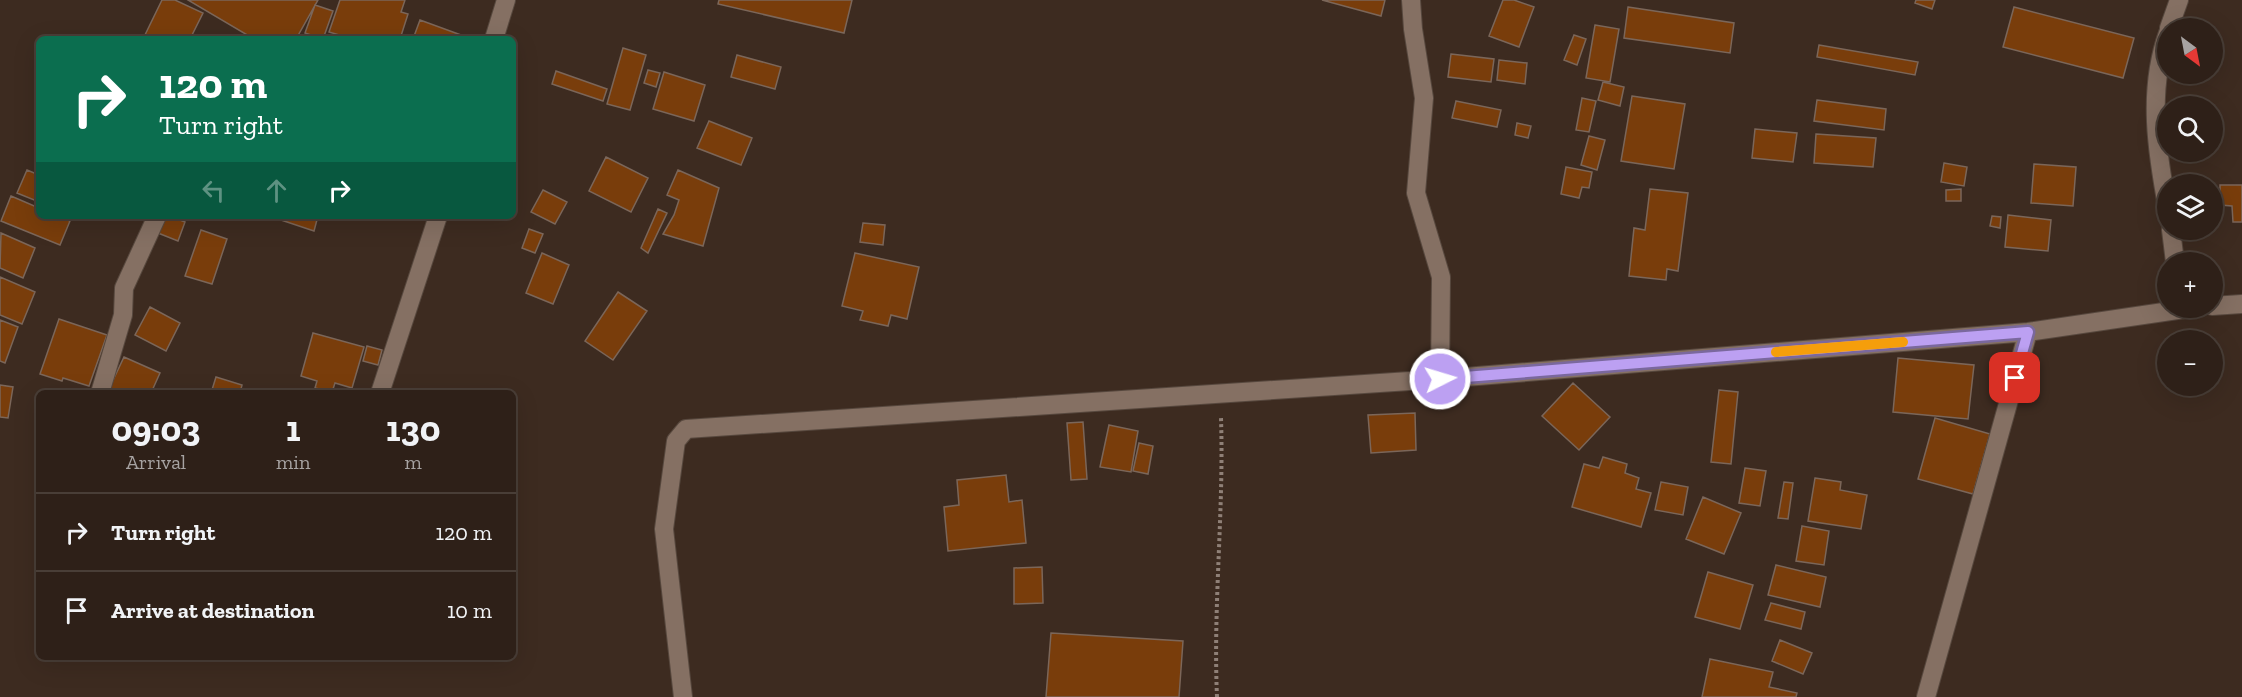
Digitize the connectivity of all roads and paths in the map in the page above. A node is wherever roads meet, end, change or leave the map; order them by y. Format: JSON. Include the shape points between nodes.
{"nodes":[{"id":1,"x":506,"y":0,"type":"edge"},
{"id":2,"x":1410,"y":0,"type":"edge"},
{"id":3,"x":2179,"y":0,"type":"edge"},
{"id":4,"x":2173,"y":18,"type":"edge"},
{"id":5,"x":495,"y":36,"type":"edge"},
{"id":6,"x":2157,"y":84,"type":"edge"},
{"id":7,"x":2162,"y":174,"type":"edge"},
{"id":8,"x":156,"y":219,"type":"edge"},
{"id":9,"x":437,"y":219,"type":"edge"},
{"id":10,"x":2242,"y":304,"type":"edge"},
{"id":11,"x":2223,"y":305,"type":"edge"},
{"id":12,"x":2157,"y":312,"type":"edge"},
{"id":13,"x":2028,"y":332,"type":"junction"},
{"id":14,"x":1440,"y":379,"type":"junction"},
{"id":15,"x":101,"y":390,"type":"edge"},
{"id":16,"x":381,"y":390,"type":"edge"},
{"id":17,"x":1220,"y":393,"type":"junction"},
{"id":18,"x":683,"y":697,"type":"edge"},
{"id":19,"x":1217,"y":697,"type":"edge"},
{"id":20,"x":1926,"y":697,"type":"edge"}],
"edges":[{"from":1,"to":5,"type":"street"},
{"from":2,"to":14,"type":"street","via":[[1424,98],[1416,193],[1441,277]]},
{"from":3,"to":4,"type":"street"},
{"from":6,"to":7,"type":"street","via":[[2157,139]]},
{"from":8,"to":15,"type":"street","via":[[124,288],[123,315]]},
{"from":9,"to":16,"type":"street"},
{"from":10,"to":11,"type":"street"},
{"from":12,"to":13,"type":"street"},
{"from":13,"to":14,"type":"street"},
{"from":13,"to":20,"type":"street"},
{"from":14,"to":17,"type":"street"},
{"from":17,"to":18,"type":"street","via":[[686,429],[675,441],[664,529]]},
{"from":17,"to":19,"type":"path"}]}
